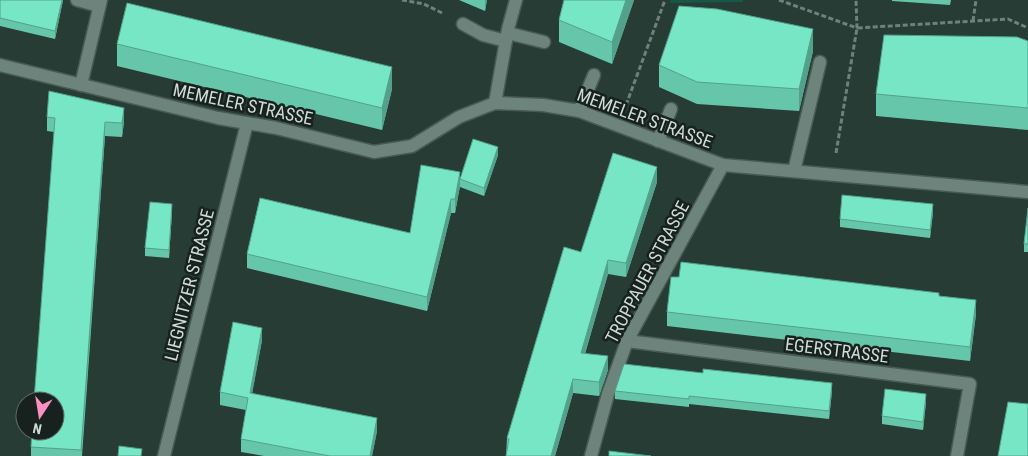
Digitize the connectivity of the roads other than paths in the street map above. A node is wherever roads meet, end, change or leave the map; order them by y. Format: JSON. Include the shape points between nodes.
{"nodes":[{"id":1,"x":77,"y":0,"type":"edge"},
{"id":2,"x":516,"y":0,"type":"edge"},
{"id":3,"x":100,"y":3,"type":"edge"},
{"id":4,"x":462,"y":24,"type":"road end"},
{"id":5,"x":507,"y":37,"type":"junction"},
{"id":6,"x":544,"y":42,"type":"dead end"},
{"id":7,"x":820,"y":62,"type":"dead end"},
{"id":8,"x":0,"y":65,"type":"edge"},
{"id":9,"x":594,"y":75,"type":"dead end"},
{"id":10,"x":81,"y":85,"type":"junction"},
{"id":11,"x":495,"y":104,"type":"junction"},
{"id":12,"x":671,"y":109,"type":"dead end"},
{"id":13,"x":579,"y":111,"type":"junction"},
{"id":14,"x":247,"y":123,"type":"junction"},
{"id":15,"x":658,"y":141,"type":"junction"},
{"id":16,"x":724,"y":165,"type":"junction"},
{"id":17,"x":794,"y":171,"type":"junction"},
{"id":18,"x":1028,"y":192,"type":"edge"},
{"id":19,"x":627,"y":341,"type":"junction"},
{"id":20,"x":164,"y":456,"type":"edge"},
{"id":21,"x":591,"y":456,"type":"edge"},
{"id":22,"x":957,"y":456,"type":"edge"}],
"edges":[{"from":1,"to":3,"type":"street"},
{"from":2,"to":5,"type":"street"},
{"from":3,"to":10,"type":"street"},
{"from":4,"to":5,"type":"street","via":[[483,35]]},
{"from":5,"to":6,"type":"street"},
{"from":5,"to":11,"type":"street"},
{"from":7,"to":17,"type":"street"},
{"from":8,"to":10,"type":"street","name":"MEMELER STRASSE"},
{"from":9,"to":13,"type":"street"},
{"from":10,"to":14,"type":"street","name":"MEMELER STRASSE"},
{"from":11,"to":13,"type":"street","name":"MEMELER STRASSE","via":[[543,105]]},
{"from":11,"to":14,"type":"street","name":"MEMELER STRASSE","via":[[459,117],[412,146],[374,152]]},
{"from":12,"to":15,"type":"street"},
{"from":13,"to":15,"type":"street","name":"MEMELER STRASSE"},
{"from":14,"to":20,"type":"street","name":"LIEGNITZER STRASSE"},
{"from":15,"to":16,"type":"street","name":"MEMELER STRASSE"},
{"from":16,"to":17,"type":"street","name":"MEMELER STRASSE"},
{"from":16,"to":19,"type":"street","name":"TROPPAUER STRASSE"},
{"from":17,"to":18,"type":"street","name":"MEMELER STRASSE"},
{"from":19,"to":21,"type":"street","name":"TROPPAUER STRASSE"},
{"from":19,"to":22,"type":"street","name":"EGERSTRASSE","via":[[970,384]]}]}
